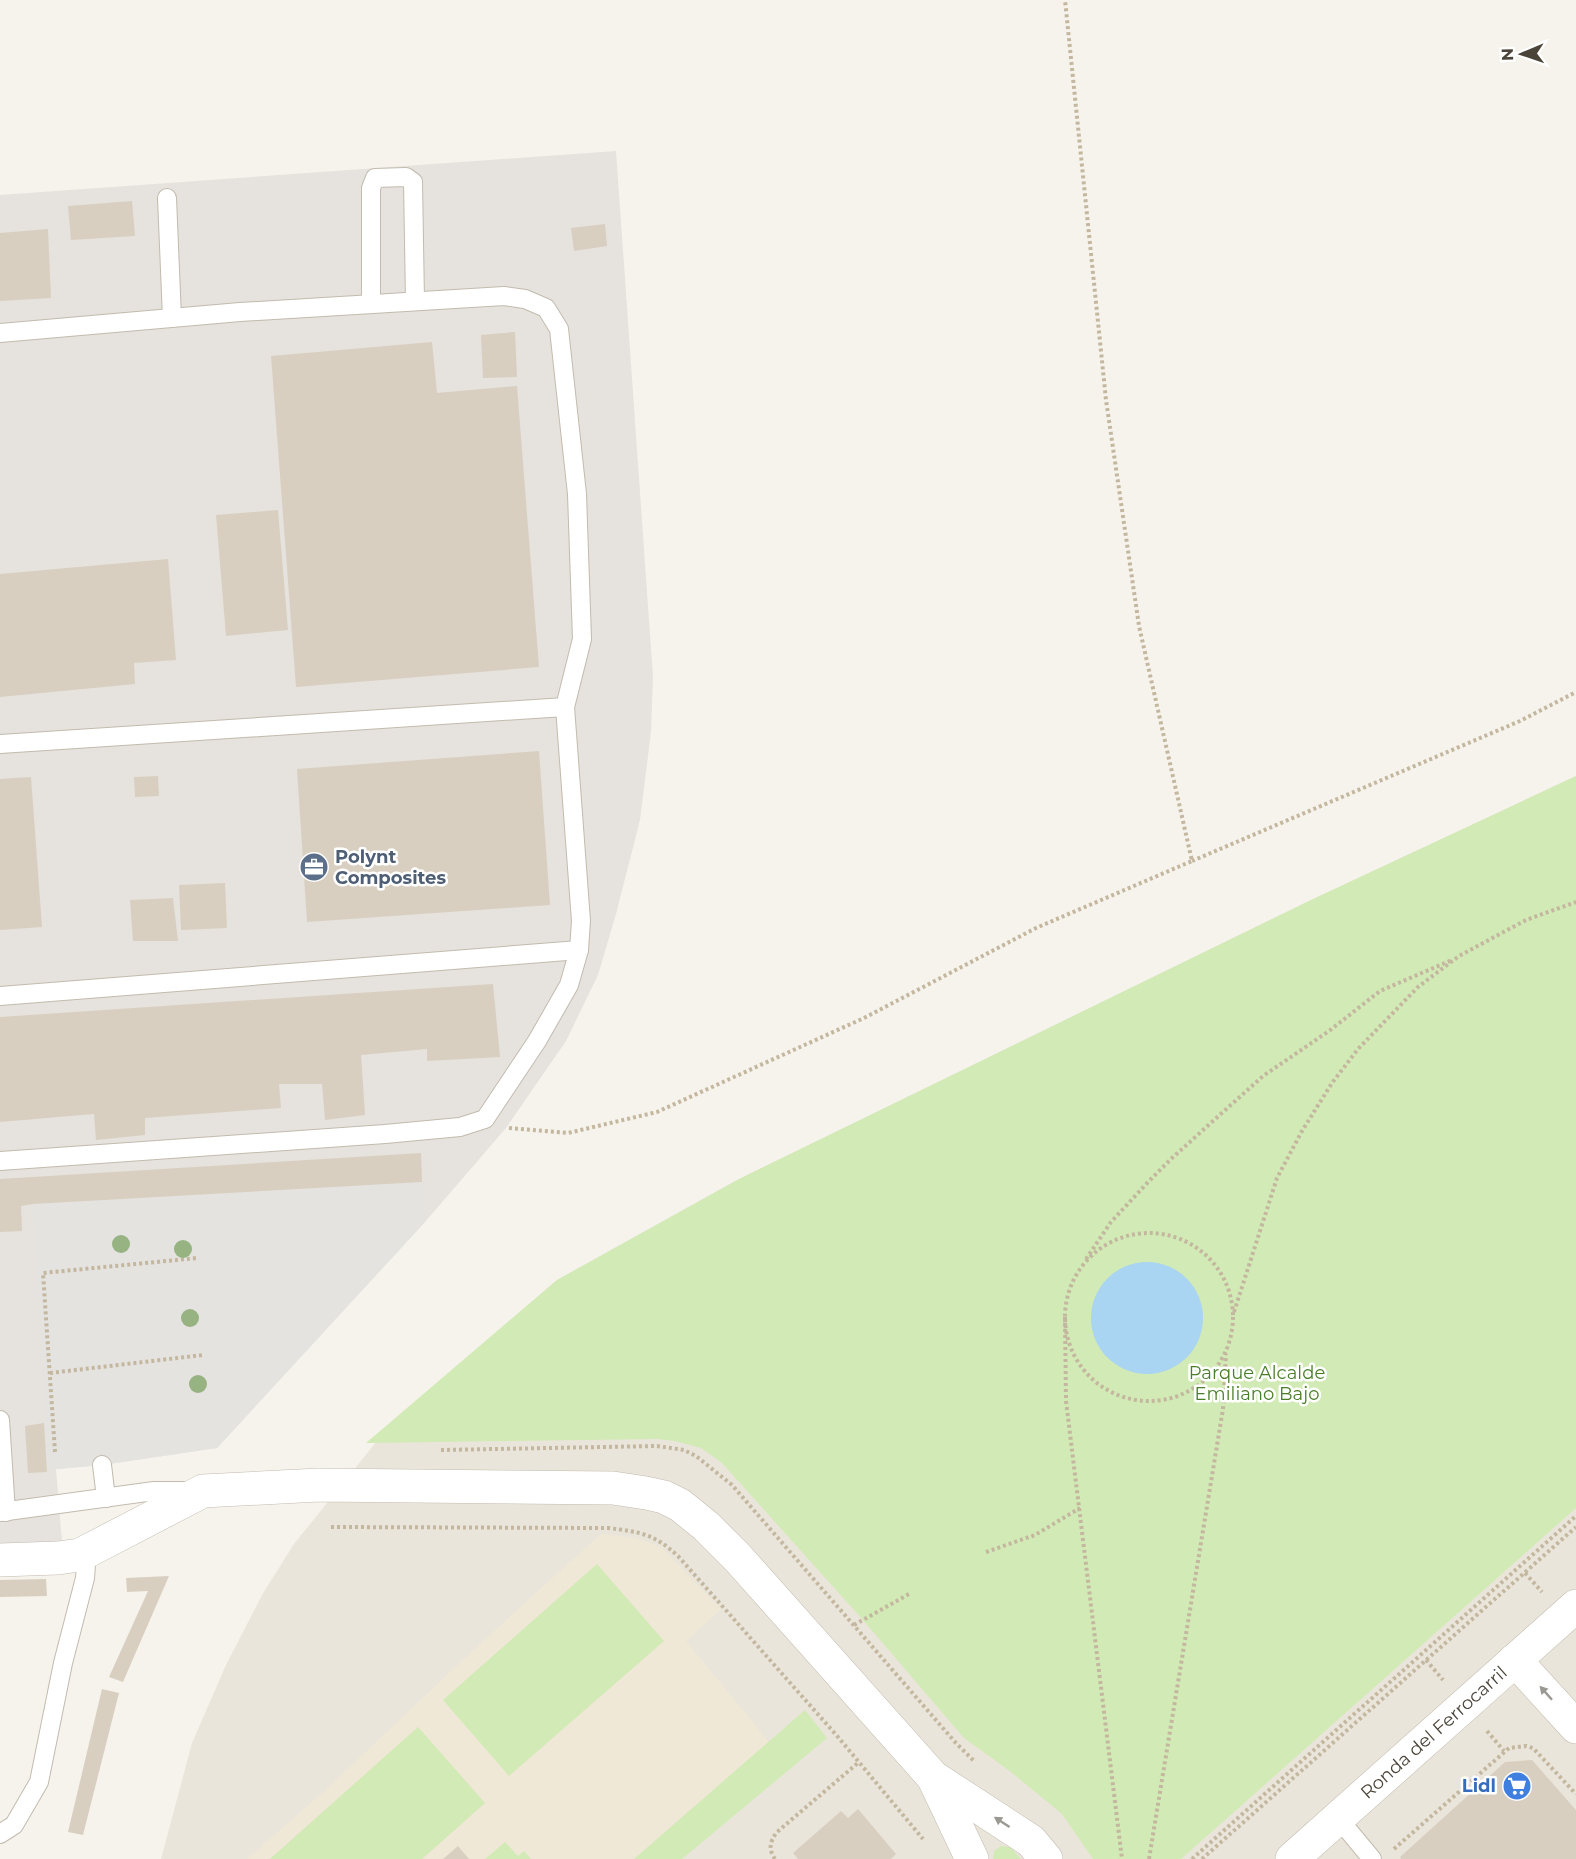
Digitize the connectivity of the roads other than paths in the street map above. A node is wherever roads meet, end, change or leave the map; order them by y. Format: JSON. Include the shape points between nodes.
{"nodes":[{"id":1,"x":167,"y":198,"type":"dead end"},
{"id":2,"x":415,"y":301,"type":"junction"},
{"id":3,"x":371,"y":304,"type":"junction"},
{"id":4,"x":172,"y":318,"type":"junction"},
{"id":5,"x":0,"y":333,"type":"edge"},
{"id":6,"x":565,"y":707,"type":"junction"},
{"id":7,"x":0,"y":744,"type":"edge"},
{"id":8,"x":579,"y":950,"type":"junction"},
{"id":9,"x":0,"y":996,"type":"edge"},
{"id":10,"x":0,"y":1161,"type":"edge"},
{"id":11,"x":0,"y":1420,"type":"edge"},
{"id":12,"x":102,"y":1465,"type":"dead end"},
{"id":13,"x":202,"y":1491,"type":"junction"},
{"id":14,"x":106,"y":1498,"type":"junction"},
{"id":15,"x":3,"y":1512,"type":"edge"},
{"id":16,"x":87,"y":1552,"type":"junction"},
{"id":17,"x":0,"y":1560,"type":"edge"},
{"id":18,"x":1576,"y":1606,"type":"edge"},
{"id":19,"x":1515,"y":1660,"type":"junction"},
{"id":20,"x":1576,"y":1727,"type":"edge"},
{"id":21,"x":933,"y":1777,"type":"junction"},
{"id":22,"x":1338,"y":1818,"type":"junction"},
{"id":23,"x":0,"y":1834,"type":"edge"},
{"id":24,"x":972,"y":1859,"type":"edge"},
{"id":25,"x":1046,"y":1859,"type":"edge"},
{"id":26,"x":1292,"y":1859,"type":"edge"},
{"id":27,"x":1372,"y":1859,"type":"edge"}],
"edges":[{"from":1,"to":4,"type":"lane"},
{"from":2,"to":3,"type":"lane"},
{"from":2,"to":3,"type":"lane","via":[[413,182],[406,177],[375,178],[371,188]]},
{"from":2,"to":6,"type":"lane","via":[[504,296],[525,299],[546,308],[559,329],[576,494],[582,639]]},
{"from":3,"to":4,"type":"lane"},
{"from":4,"to":5,"type":"lane"},
{"from":6,"to":7,"type":"lane"},
{"from":6,"to":8,"type":"lane","via":[[581,921]]},
{"from":8,"to":9,"type":"lane"},
{"from":8,"to":10,"type":"lane","via":[[569,984],[485,1119],[460,1127],[385,1134]]},
{"from":11,"to":15,"type":"lane"},
{"from":12,"to":14,"type":"lane"},
{"from":13,"to":14,"type":"lane","via":[[154,1491]]},
{"from":13,"to":16,"type":"street"},
{"from":13,"to":21,"type":"street","via":[[319,1485],[613,1488],[664,1497],[706,1526],[737,1557]]},
{"from":14,"to":15,"type":"lane"},
{"from":16,"to":17,"type":"street","via":[[58,1558]]},
{"from":16,"to":23,"type":"lane","via":[[85,1578],[39,1782],[14,1825]]},
{"from":18,"to":19,"type":"street","name":"Ronda del Ferrocarril"},
{"from":20,"to":19,"type":"street","one_way":true},
{"from":19,"to":22,"type":"street","name":"Ronda del Ferrocarril"},
{"from":21,"to":24,"type":"street"},
{"from":25,"to":21,"type":"street","one_way":true,"via":[[1031,1841]]},
{"from":22,"to":26,"type":"street","name":"Ronda del Ferrocarril"},
{"from":22,"to":27,"type":"lane"}]}
